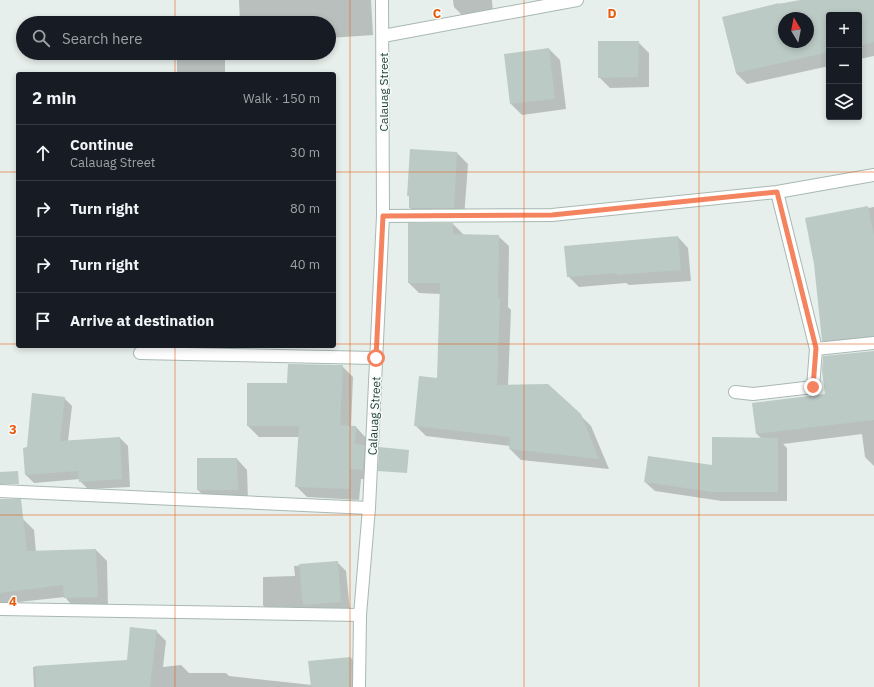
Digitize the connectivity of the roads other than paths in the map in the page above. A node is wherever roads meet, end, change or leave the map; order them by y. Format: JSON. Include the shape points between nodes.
{"nodes":[{"id":1,"x":382,"y":0,"type":"edge"},
{"id":2,"x":576,"y":0,"type":"edge"},
{"id":3,"x":383,"y":36,"type":"junction"},
{"id":4,"x":874,"y":175,"type":"edge"},
{"id":5,"x":777,"y":192,"type":"junction"},
{"id":6,"x":383,"y":216,"type":"junction"},
{"id":7,"x":874,"y":343,"type":"edge"},
{"id":8,"x":816,"y":348,"type":"junction"},
{"id":9,"x":140,"y":353,"type":"dead end"},
{"id":10,"x":376,"y":358,"type":"junction"},
{"id":11,"x":735,"y":392,"type":"dead end"},
{"id":12,"x":0,"y":491,"type":"edge"},
{"id":13,"x":369,"y":508,"type":"junction"},
{"id":14,"x":0,"y":609,"type":"edge"},
{"id":15,"x":360,"y":615,"type":"junction"},
{"id":16,"x":359,"y":687,"type":"edge"}],
"edges":[{"from":1,"to":3,"type":"street","name":"Calauag Street"},
{"from":2,"to":3,"type":"street"},
{"from":3,"to":6,"type":"street","name":"Calauag Street"},
{"from":4,"to":5,"type":"street"},
{"from":5,"to":6,"type":"street","via":[[552,215]]},
{"from":5,"to":8,"type":"street"},
{"from":6,"to":10,"type":"street","name":"Calauag Street"},
{"from":7,"to":8,"type":"street"},
{"from":8,"to":11,"type":"street","via":[[813,387],[753,394]]},
{"from":9,"to":10,"type":"street"},
{"from":10,"to":13,"type":"street","name":"Calauag Street"},
{"from":12,"to":13,"type":"street"},
{"from":13,"to":15,"type":"street","name":"Calauag Street"},
{"from":14,"to":15,"type":"street"},
{"from":15,"to":16,"type":"street","name":"Calauag Street"}]}
